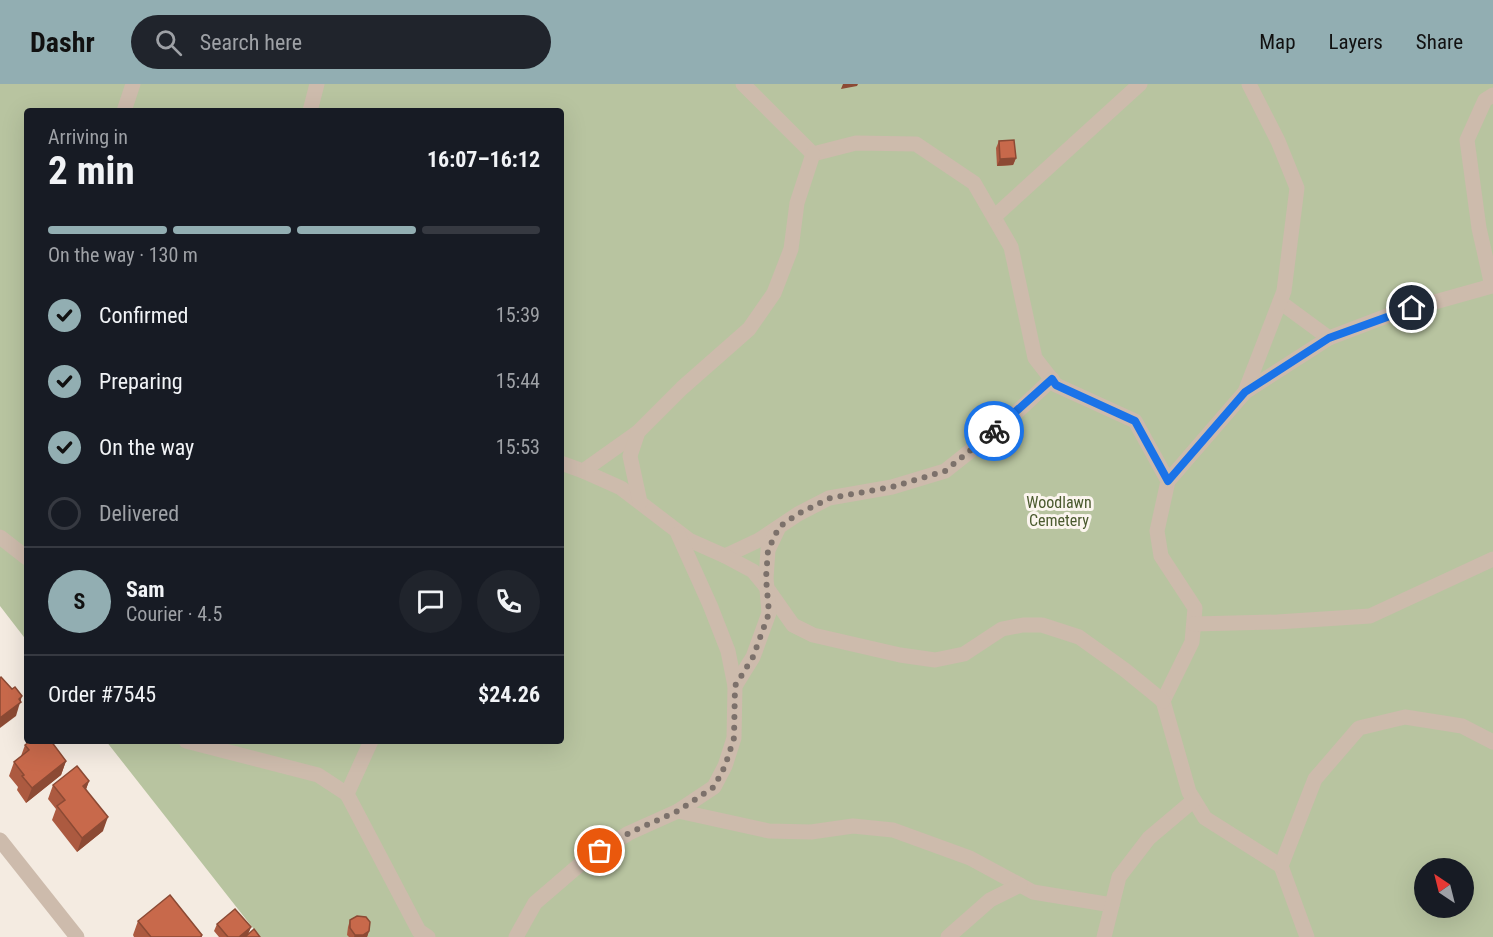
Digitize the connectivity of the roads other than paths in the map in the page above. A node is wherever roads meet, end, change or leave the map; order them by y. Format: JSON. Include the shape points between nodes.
{"nodes":[{"id":1,"x":133,"y":84,"type":"edge"},
{"id":2,"x":317,"y":84,"type":"edge"},
{"id":3,"x":743,"y":84,"type":"edge"},
{"id":4,"x":1140,"y":84,"type":"edge"},
{"id":5,"x":1249,"y":84,"type":"edge"},
{"id":6,"x":1493,"y":95,"type":"edge"},
{"id":7,"x":125,"y":108,"type":"edge"},
{"id":8,"x":311,"y":108,"type":"edge"},
{"id":9,"x":813,"y":154,"type":"junction"},
{"id":10,"x":994,"y":217,"type":"junction"},
{"id":11,"x":1492,"y":287,"type":"edge"},
{"id":12,"x":1280,"y":302,"type":"junction"},
{"id":13,"x":1329,"y":338,"type":"junction"},
{"id":14,"x":1052,"y":379,"type":"junction"},
{"id":15,"x":1245,"y":392,"type":"junction"},
{"id":16,"x":638,"y":432,"type":"junction"},
{"id":17,"x":564,"y":464,"type":"edge"},
{"id":18,"x":583,"y":471,"type":"junction"},
{"id":19,"x":1168,"y":481,"type":"junction"},
{"id":20,"x":640,"y":502,"type":"junction"},
{"id":21,"x":779,"y":527,"type":"junction"},
{"id":22,"x":676,"y":529,"type":"junction"},
{"id":23,"x":0,"y":537,"type":"edge"},
{"id":24,"x":24,"y":556,"type":"edge"},
{"id":25,"x":725,"y":556,"type":"junction"},
{"id":26,"x":1493,"y":559,"type":"edge"},
{"id":27,"x":767,"y":588,"type":"junction"},
{"id":28,"x":1194,"y":624,"type":"junction"},
{"id":29,"x":735,"y":686,"type":"junction"},
{"id":30,"x":1163,"y":701,"type":"junction"},
{"id":31,"x":1493,"y":742,"type":"edge"},
{"id":32,"x":198,"y":744,"type":"edge"},
{"id":33,"x":370,"y":744,"type":"edge"},
{"id":34,"x":347,"y":794,"type":"junction"},
{"id":35,"x":1194,"y":800,"type":"junction"},
{"id":36,"x":678,"y":811,"type":"junction"},
{"id":37,"x":0,"y":840,"type":"edge"},
{"id":38,"x":1281,"y":866,"type":"junction"},
{"id":39,"x":1020,"y":885,"type":"junction"},
{"id":40,"x":1112,"y":905,"type":"junction"},
{"id":41,"x":77,"y":937,"type":"edge"},
{"id":42,"x":428,"y":937,"type":"edge"},
{"id":43,"x":516,"y":937,"type":"edge"},
{"id":44,"x":948,"y":937,"type":"edge"},
{"id":45,"x":1104,"y":937,"type":"edge"},
{"id":46,"x":1307,"y":937,"type":"edge"}],
"edges":[{"from":1,"to":7,"type":"street"},
{"from":2,"to":8,"type":"street"},
{"from":3,"to":9,"type":"street"},
{"from":4,"to":10,"type":"street"},
{"from":5,"to":12,"type":"street","via":[[1297,188]]},
{"from":6,"to":11,"type":"street","via":[[1485,100],[1467,140]]},
{"from":9,"to":10,"type":"street","via":[[856,142],[916,144],[974,183]]},
{"from":9,"to":16,"type":"street","via":[[797,203],[791,249],[774,292],[749,329]]},
{"from":10,"to":14,"type":"street","via":[[1011,248],[1035,358]]},
{"from":11,"to":13,"type":"street","via":[[1392,314]]},
{"from":12,"to":13,"type":"street"},
{"from":12,"to":15,"type":"street"},
{"from":13,"to":15,"type":"street"},
{"from":14,"to":19,"type":"street","via":[[1056,385],[1135,421]]},
{"from":14,"to":21,"type":"street","via":[[1002,426],[945,471],[892,487],[830,498]]},
{"from":15,"to":19,"type":"street"},
{"from":16,"to":18,"type":"street"},
{"from":16,"to":20,"type":"street","via":[[630,456]]},
{"from":17,"to":18,"type":"street"},
{"from":18,"to":20,"type":"street","via":[[621,488]]},
{"from":19,"to":28,"type":"street","via":[[1157,531],[1161,556],[1195,608]]},
{"from":20,"to":22,"type":"street"},
{"from":21,"to":25,"type":"street"},
{"from":21,"to":27,"type":"street","via":[[768,550]]},
{"from":22,"to":25,"type":"street","via":[[689,540]]},
{"from":22,"to":29,"type":"street","via":[[711,605],[728,651]]},
{"from":23,"to":24,"type":"street"},
{"from":25,"to":27,"type":"street","via":[[753,571]]},
{"from":26,"to":28,"type":"street","via":[[1370,616]]},
{"from":27,"to":29,"type":"street","via":[[769,613],[753,657]]},
{"from":27,"to":30,"type":"street","via":[[793,625],[813,634],[900,656],[935,660],[964,654],[1002,629],[1042,625],[1078,637]]},
{"from":28,"to":30,"type":"street","via":[[1192,642]]},
{"from":29,"to":36,"type":"street","via":[[734,738],[725,766],[714,787]]},
{"from":30,"to":35,"type":"street"},
{"from":31,"to":38,"type":"street","via":[[1462,726],[1405,717],[1359,728],[1315,779]]},
{"from":32,"to":34,"type":"street","via":[[318,775]]},
{"from":33,"to":34,"type":"street"},
{"from":34,"to":42,"type":"street","via":[[419,931]]},
{"from":35,"to":38,"type":"street","via":[[1205,818]]},
{"from":35,"to":40,"type":"street","via":[[1149,838],[1119,877]]},
{"from":36,"to":39,"type":"street","via":[[769,831],[811,832],[853,826],[893,831],[970,858]]},
{"from":36,"to":43,"type":"street","via":[[629,833],[585,860],[535,903]]},
{"from":37,"to":41,"type":"street"},
{"from":38,"to":46,"type":"street"},
{"from":39,"to":40,"type":"street","via":[[1033,892]]},
{"from":39,"to":44,"type":"street","via":[[990,900]]},
{"from":40,"to":45,"type":"street"}]}
